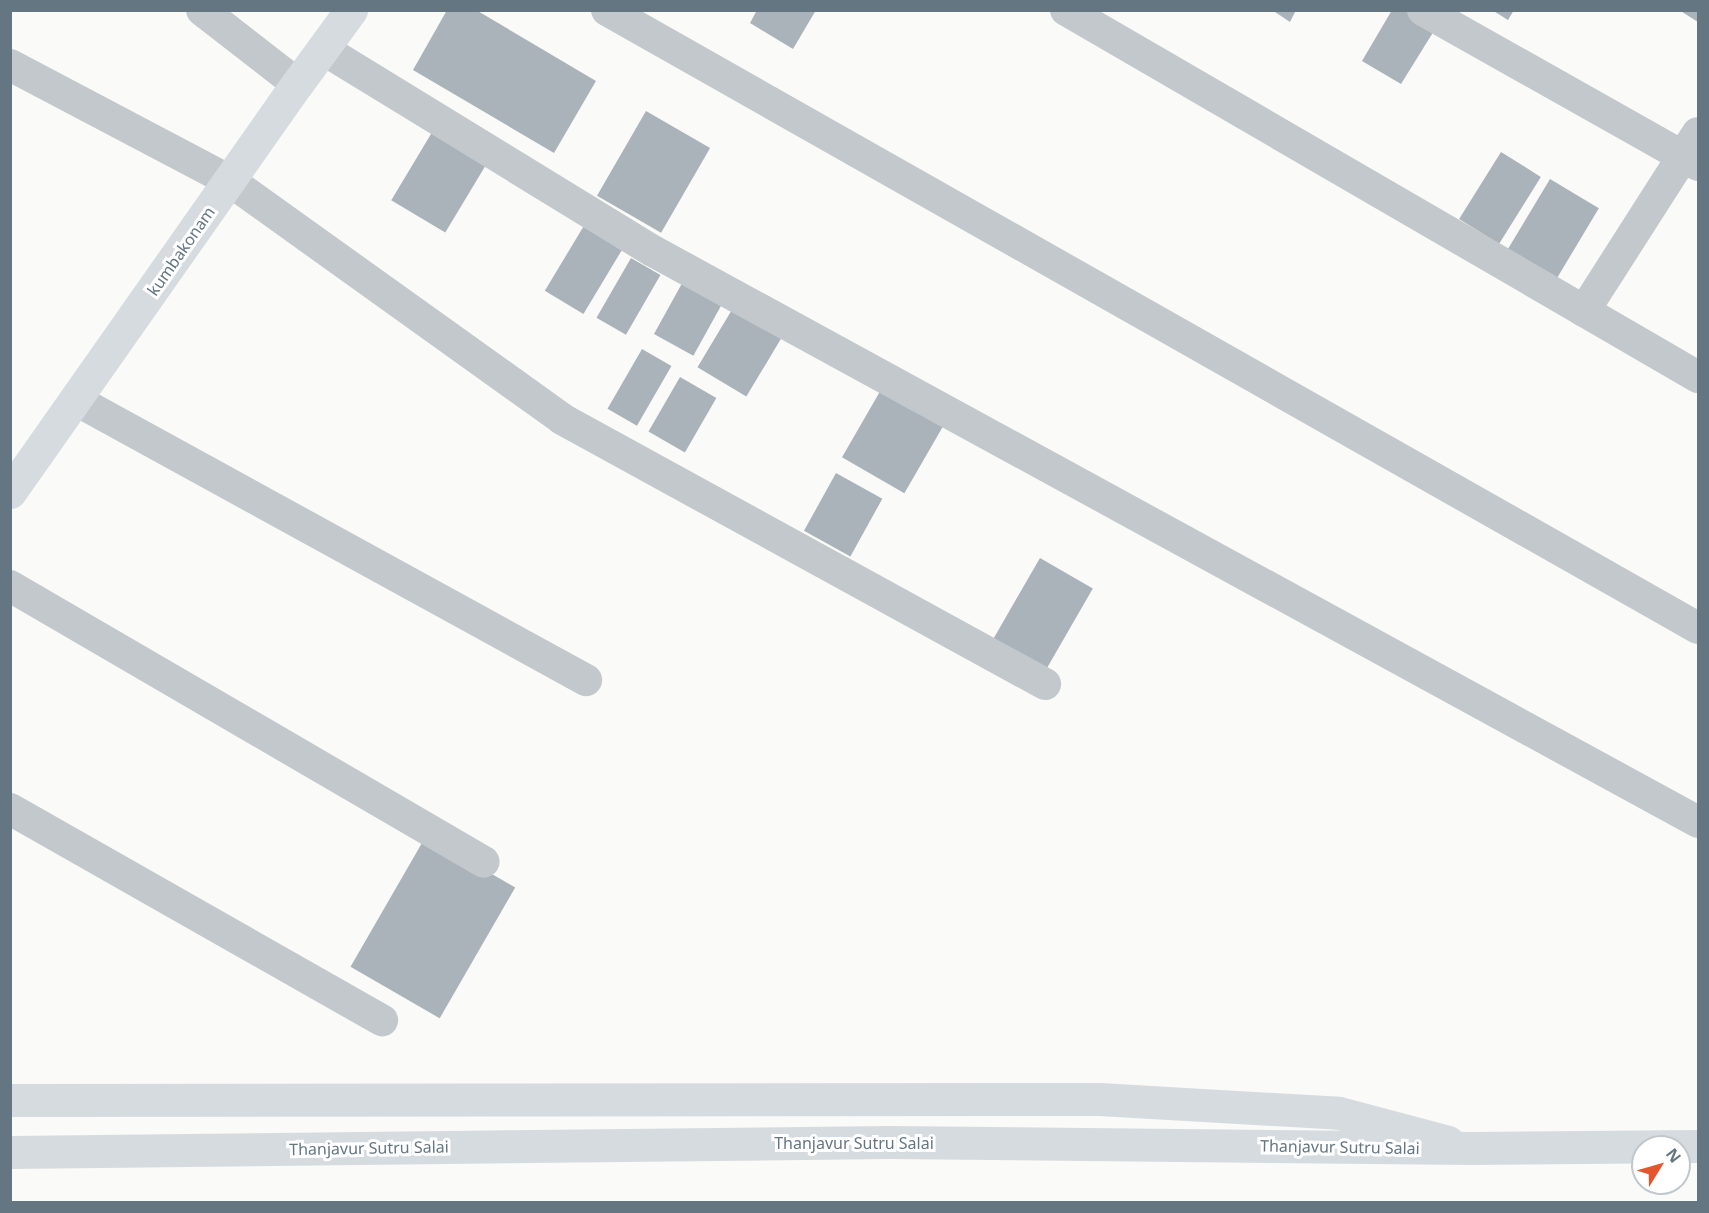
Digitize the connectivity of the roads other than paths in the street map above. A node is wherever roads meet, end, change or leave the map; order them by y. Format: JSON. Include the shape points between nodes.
{"nodes":[{"id":1,"x":202,"y":10,"type":"edge"},
{"id":2,"x":351,"y":10,"type":"edge"},
{"id":3,"x":607,"y":10,"type":"edge"},
{"id":4,"x":1066,"y":10,"type":"edge"},
{"id":5,"x":1423,"y":10,"type":"edge"},
{"id":6,"x":323,"y":49,"type":"junction"},
{"id":7,"x":10,"y":65,"type":"edge"},
{"id":8,"x":297,"y":84,"type":"junction"},
{"id":9,"x":1693,"y":152,"type":"edge"},
{"id":10,"x":230,"y":181,"type":"junction"},
{"id":11,"x":1584,"y":311,"type":"junction"},
{"id":12,"x":1698,"y":377,"type":"edge"},
{"id":13,"x":76,"y":400,"type":"junction"},
{"id":14,"x":10,"y":492,"type":"edge"},
{"id":15,"x":10,"y":586,"type":"edge"},
{"id":16,"x":1698,"y":628,"type":"edge"},
{"id":17,"x":586,"y":680,"type":"dead end"},
{"id":18,"x":1045,"y":684,"type":"dead end"},
{"id":19,"x":10,"y":809,"type":"edge"},
{"id":20,"x":1698,"y":822,"type":"edge"},
{"id":21,"x":484,"y":862,"type":"dead end"},
{"id":22,"x":382,"y":1020,"type":"dead end"},
{"id":23,"x":10,"y":1100,"type":"edge"},
{"id":24,"x":1698,"y":1146,"type":"edge"},
{"id":25,"x":1472,"y":1148,"type":"junction"},
{"id":26,"x":10,"y":1152,"type":"edge"}],
"edges":[{"from":1,"to":8,"type":"street"},
{"from":2,"to":6,"type":"main road","name":"kumbakonam"},
{"from":3,"to":16,"type":"street"},
{"from":4,"to":11,"type":"street"},
{"from":5,"to":9,"type":"street"},
{"from":6,"to":8,"type":"main road","name":"kumbakonam"},
{"from":6,"to":20,"type":"street","via":[[653,251]]},
{"from":7,"to":10,"type":"street"},
{"from":8,"to":10,"type":"main road","name":"kumbakonam"},
{"from":9,"to":11,"type":"street"},
{"from":10,"to":13,"type":"main road","name":"kumbakonam"},
{"from":10,"to":18,"type":"street","via":[[562,419]]},
{"from":11,"to":12,"type":"street"},
{"from":13,"to":14,"type":"main road","name":"kumbakonam"},
{"from":13,"to":17,"type":"street"},
{"from":15,"to":21,"type":"street"},
{"from":19,"to":22,"type":"street"},
{"from":23,"to":25,"type":"main road","via":[[1099,1099],[1339,1113]]},
{"from":24,"to":25,"type":"main road","name":"Thanjavur Sutru Salai"},
{"from":25,"to":26,"type":"main road","name":"Thanjavur Sutru Salai","via":[[888,1142]]}]}
